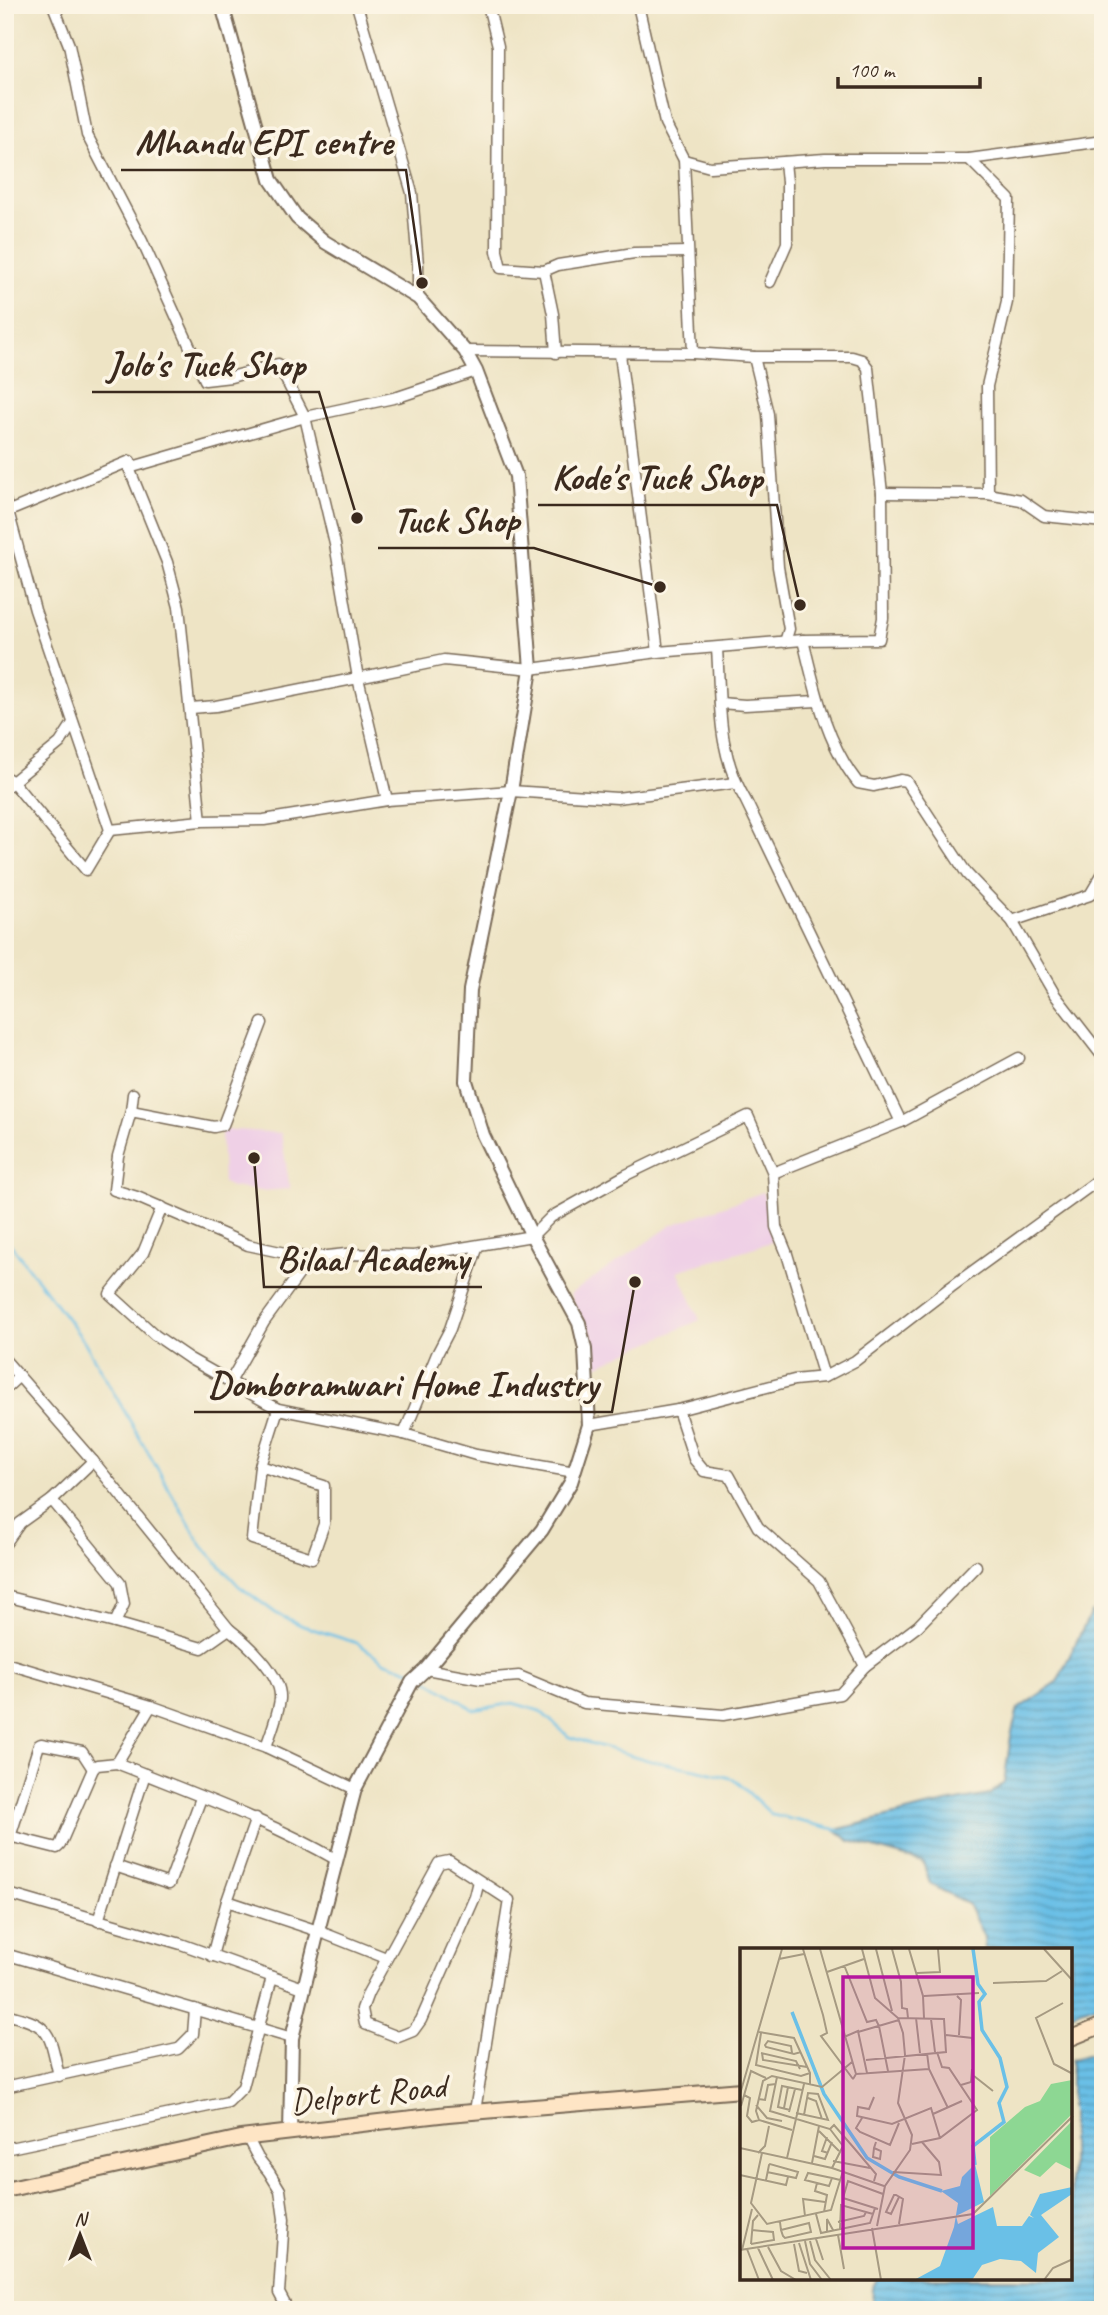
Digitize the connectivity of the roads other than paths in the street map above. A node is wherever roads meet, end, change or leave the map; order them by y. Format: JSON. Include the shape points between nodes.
{"nodes":[{"id":1,"x":53,"y":5,"type":"edge"},
{"id":2,"x":222,"y":5,"type":"edge"},
{"id":3,"x":358,"y":5,"type":"edge"},
{"id":4,"x":488,"y":5,"type":"edge"},
{"id":5,"x":638,"y":5,"type":"edge"},
{"id":6,"x":1103,"y":141,"type":"edge"},
{"id":7,"x":969,"y":159,"type":"junction"},
{"id":8,"x":684,"y":160,"type":"junction"},
{"id":9,"x":785,"y":162,"type":"junction"},
{"id":10,"x":687,"y":252,"type":"junction"},
{"id":11,"x":544,"y":271,"type":"junction"},
{"id":12,"x":770,"y":282,"type":"dead end"},
{"id":13,"x":418,"y":298,"type":"junction"},
{"id":14,"x":465,"y":351,"type":"junction"},
{"id":15,"x":556,"y":353,"type":"junction"},
{"id":16,"x":693,"y":353,"type":"junction"},
{"id":17,"x":620,"y":354,"type":"junction"},
{"id":18,"x":754,"y":358,"type":"junction"},
{"id":19,"x":476,"y":370,"type":"junction"},
{"id":20,"x":305,"y":417,"type":"junction"},
{"id":21,"x":130,"y":468,"type":"junction"},
{"id":22,"x":882,"y":493,"type":"junction"},
{"id":23,"x":988,"y":494,"type":"junction"},
{"id":24,"x":5,"y":500,"type":"edge"},
{"id":25,"x":9,"y":511,"type":"junction"},
{"id":26,"x":1103,"y":522,"type":"edge"},
{"id":27,"x":803,"y":640,"type":"junction"},
{"id":28,"x":785,"y":642,"type":"junction"},
{"id":29,"x":717,"y":649,"type":"junction"},
{"id":30,"x":658,"y":652,"type":"junction"},
{"id":31,"x":531,"y":670,"type":"junction"},
{"id":32,"x":358,"y":678,"type":"junction"},
{"id":33,"x":817,"y":701,"type":"junction"},
{"id":34,"x":720,"y":703,"type":"junction"},
{"id":35,"x":191,"y":708,"type":"junction"},
{"id":36,"x":73,"y":723,"type":"junction"},
{"id":37,"x":8,"y":782,"type":"edge"},
{"id":38,"x":735,"y":783,"type":"junction"},
{"id":39,"x":511,"y":791,"type":"junction"},
{"id":40,"x":387,"y":800,"type":"junction"},
{"id":41,"x":201,"y":821,"type":"junction"},
{"id":42,"x":110,"y":830,"type":"junction"},
{"id":43,"x":1103,"y":873,"type":"edge"},
{"id":44,"x":1012,"y":921,"type":"junction"},
{"id":45,"x":262,"y":1023,"type":"dead end"},
{"id":46,"x":1103,"y":1057,"type":"edge"},
{"id":47,"x":1020,"y":1058,"type":"dead end"},
{"id":48,"x":133,"y":1094,"type":"dead end"},
{"id":49,"x":131,"y":1111,"type":"junction"},
{"id":50,"x":901,"y":1122,"type":"junction"},
{"id":51,"x":773,"y":1173,"type":"junction"},
{"id":52,"x":1103,"y":1175,"type":"edge"},
{"id":53,"x":162,"y":1207,"type":"junction"},
{"id":54,"x":532,"y":1236,"type":"junction"},
{"id":55,"x":478,"y":1246,"type":"junction"},
{"id":56,"x":307,"y":1258,"type":"junction"},
{"id":57,"x":5,"y":1360,"type":"edge"},
{"id":58,"x":19,"y":1376,"type":"junction"},
{"id":59,"x":824,"y":1377,"type":"junction"},
{"id":60,"x":230,"y":1382,"type":"junction"},
{"id":61,"x":5,"y":1389,"type":"edge"},
{"id":62,"x":278,"y":1409,"type":"junction"},
{"id":63,"x":678,"y":1410,"type":"junction"},
{"id":64,"x":589,"y":1425,"type":"junction"},
{"id":65,"x":404,"y":1434,"type":"junction"},
{"id":66,"x":93,"y":1461,"type":"junction"},
{"id":67,"x":260,"y":1466,"type":"junction"},
{"id":68,"x":575,"y":1472,"type":"junction"},
{"id":69,"x":52,"y":1500,"type":"junction"},
{"id":70,"x":5,"y":1544,"type":"edge"},
{"id":71,"x":976,"y":1566,"type":"dead end"},
{"id":72,"x":5,"y":1596,"type":"edge"},
{"id":73,"x":116,"y":1623,"type":"junction"},
{"id":74,"x":229,"y":1629,"type":"junction"},
{"id":75,"x":5,"y":1664,"type":"edge"},
{"id":76,"x":865,"y":1666,"type":"junction"},
{"id":77,"x":426,"y":1670,"type":"junction"},
{"id":78,"x":151,"y":1706,"type":"junction"},
{"id":79,"x":266,"y":1747,"type":"junction"},
{"id":80,"x":117,"y":1763,"type":"junction"},
{"id":81,"x":93,"y":1769,"type":"junction"},
{"id":82,"x":145,"y":1774,"type":"junction"},
{"id":83,"x":355,"y":1789,"type":"junction"},
{"id":84,"x":201,"y":1798,"type":"junction"},
{"id":85,"x":256,"y":1818,"type":"junction"},
{"id":86,"x":9,"y":1836,"type":"junction"},
{"id":87,"x":5,"y":1853,"type":"edge"},
{"id":88,"x":337,"y":1860,"type":"junction"},
{"id":89,"x":115,"y":1866,"type":"junction"},
{"id":90,"x":479,"y":1881,"type":"junction"},
{"id":91,"x":5,"y":1893,"type":"edge"},
{"id":92,"x":227,"y":1901,"type":"junction"},
{"id":93,"x":97,"y":1921,"type":"junction"},
{"id":94,"x":318,"y":1931,"type":"junction"},
{"id":95,"x":5,"y":1954,"type":"edge"},
{"id":96,"x":212,"y":1956,"type":"junction"},
{"id":97,"x":386,"y":1958,"type":"junction"},
{"id":98,"x":272,"y":1976,"type":"junction"},
{"id":99,"x":303,"y":1988,"type":"junction"},
{"id":100,"x":195,"y":2010,"type":"junction"},
{"id":101,"x":5,"y":2014,"type":"edge"},
{"id":102,"x":1103,"y":2025,"type":"edge"},
{"id":103,"x":258,"y":2030,"type":"junction"},
{"id":104,"x":1073,"y":2037,"type":"edge"},
{"id":105,"x":292,"y":2038,"type":"junction"},
{"id":106,"x":59,"y":2076,"type":"junction"},
{"id":107,"x":5,"y":2087,"type":"edge"},
{"id":108,"x":740,"y":2090,"type":"edge"},
{"id":109,"x":475,"y":2111,"type":"junction"},
{"id":110,"x":290,"y":2132,"type":"junction"},
{"id":111,"x":247,"y":2137,"type":"junction"},
{"id":112,"x":5,"y":2149,"type":"edge"},
{"id":113,"x":5,"y":2190,"type":"edge"},
{"id":114,"x":288,"y":2310,"type":"edge"}],
"edges":[{"from":1,"to":20,"type":"street","via":[[69,45],[87,135],[142,241],[205,380],[278,364]]},
{"from":2,"to":13,"type":"street","via":[[271,180],[297,218],[325,243]]},
{"from":3,"to":13,"type":"street","via":[[412,193]]},
{"from":4,"to":11,"type":"street","via":[[498,46],[497,251],[501,268]]},
{"from":5,"to":8,"type":"street","via":[[665,123]]},
{"from":6,"to":7,"type":"street"},
{"from":7,"to":9,"type":"street"},
{"from":7,"to":23,"type":"street","via":[[1009,199],[1007,302],[987,386]]},
{"from":8,"to":9,"type":"street","via":[[710,167]]},
{"from":8,"to":10,"type":"street"},
{"from":9,"to":12,"type":"street","via":[[786,243]]},
{"from":10,"to":11,"type":"street","via":[[634,253]]},
{"from":10,"to":16,"type":"street"},
{"from":11,"to":15,"type":"street"},
{"from":13,"to":14,"type":"street"},
{"from":14,"to":15,"type":"street"},
{"from":14,"to":19,"type":"street"},
{"from":15,"to":17,"type":"street"},
{"from":16,"to":17,"type":"street"},
{"from":16,"to":18,"type":"street"},
{"from":17,"to":30,"type":"street"},
{"from":18,"to":22,"type":"street","via":[[862,360],[868,368]]},
{"from":18,"to":28,"type":"street","via":[[768,414],[778,567],[789,629]]},
{"from":19,"to":20,"type":"street","via":[[398,397]]},
{"from":19,"to":31,"type":"street","via":[[516,476]]},
{"from":20,"to":21,"type":"street"},
{"from":20,"to":32,"type":"street","via":[[335,544]]},
{"from":21,"to":25,"type":"street","via":[[130,461]]},
{"from":21,"to":35,"type":"street","via":[[167,562],[179,607]]},
{"from":22,"to":23,"type":"street"},
{"from":22,"to":27,"type":"street","via":[[883,618],[879,639]]},
{"from":23,"to":26,"type":"street","via":[[1021,500],[1044,516]]},
{"from":24,"to":25,"type":"street"},
{"from":25,"to":36,"type":"street","via":[[35,610]]},
{"from":27,"to":28,"type":"street"},
{"from":27,"to":33,"type":"street"},
{"from":28,"to":29,"type":"street"},
{"from":29,"to":30,"type":"street"},
{"from":29,"to":34,"type":"street"},
{"from":30,"to":31,"type":"street"},
{"from":31,"to":32,"type":"street","via":[[444,660]]},
{"from":31,"to":39,"type":"street"},
{"from":32,"to":35,"type":"street"},
{"from":32,"to":40,"type":"street"},
{"from":33,"to":34,"type":"street"},
{"from":33,"to":44,"type":"street","via":[[845,767],[858,783],[874,786],[906,781],[967,874]]},
{"from":34,"to":38,"type":"street","via":[[723,747]]},
{"from":35,"to":41,"type":"street"},
{"from":36,"to":37,"type":"street","via":[[60,743]]},
{"from":36,"to":42,"type":"street"},
{"from":37,"to":42,"type":"street","via":[[86,870]]},
{"from":38,"to":39,"type":"street","via":[[617,798]]},
{"from":38,"to":50,"type":"street"},
{"from":39,"to":40,"type":"street"},
{"from":39,"to":54,"type":"street","via":[[470,990],[466,1081],[483,1135]]},
{"from":40,"to":41,"type":"street","via":[[264,820]]},
{"from":41,"to":42,"type":"street"},
{"from":43,"to":44,"type":"street","via":[[1090,895]]},
{"from":44,"to":46,"type":"street","via":[[1055,995]]},
{"from":45,"to":49,"type":"street","via":[[223,1125]]},
{"from":47,"to":50,"type":"street"},
{"from":48,"to":49,"type":"street"},
{"from":49,"to":53,"type":"street","via":[[114,1190]]},
{"from":50,"to":51,"type":"street"},
{"from":51,"to":54,"type":"street","via":[[748,1116],[625,1175],[551,1217]]},
{"from":51,"to":59,"type":"street","via":[[776,1227]]},
{"from":52,"to":59,"type":"street","via":[[855,1361]]},
{"from":53,"to":56,"type":"street","via":[[248,1245]]},
{"from":53,"to":60,"type":"street","via":[[143,1253],[110,1294],[155,1335]]},
{"from":54,"to":55,"type":"street"},
{"from":54,"to":64,"type":"street","via":[[579,1323]]},
{"from":55,"to":56,"type":"street","via":[[414,1256]]},
{"from":55,"to":65,"type":"street","via":[[450,1329]]},
{"from":56,"to":60,"type":"street"},
{"from":57,"to":58,"type":"street"},
{"from":58,"to":61,"type":"street"},
{"from":58,"to":66,"type":"street"},
{"from":59,"to":63,"type":"street","via":[[794,1380]]},
{"from":60,"to":62,"type":"street"},
{"from":62,"to":65,"type":"street"},
{"from":62,"to":67,"type":"street"},
{"from":63,"to":64,"type":"street"},
{"from":63,"to":76,"type":"street","via":[[694,1460],[704,1471],[729,1475],[758,1527],[819,1581]]},
{"from":64,"to":68,"type":"street"},
{"from":65,"to":68,"type":"street","via":[[476,1455]]},
{"from":66,"to":69,"type":"street"},
{"from":66,"to":74,"type":"street"},
{"from":67,"to":67,"type":"street","via":[[252,1539],[312,1558],[324,1524],[324,1486]]},
{"from":68,"to":77,"type":"street","via":[[542,1530]]},
{"from":69,"to":70,"type":"street","via":[[20,1523]]},
{"from":69,"to":73,"type":"street","via":[[120,1583],[124,1604]]},
{"from":71,"to":76,"type":"street","via":[[918,1626]]},
{"from":72,"to":73,"type":"street"},
{"from":73,"to":74,"type":"street","via":[[202,1648]]},
{"from":74,"to":79,"type":"street","via":[[253,1648],[278,1684],[280,1698]]},
{"from":75,"to":78,"type":"street"},
{"from":76,"to":77,"type":"street","via":[[840,1694],[723,1715],[584,1703],[519,1676],[481,1679]]},
{"from":77,"to":83,"type":"street","via":[[412,1682]]},
{"from":78,"to":79,"type":"street"},
{"from":78,"to":80,"type":"street"},
{"from":79,"to":83,"type":"street"},
{"from":80,"to":81,"type":"street"},
{"from":80,"to":82,"type":"street"},
{"from":81,"to":86,"type":"street","via":[[60,1845]]},
{"from":81,"to":86,"type":"street","via":[[82,1752],[39,1745]]},
{"from":82,"to":84,"type":"street"},
{"from":82,"to":89,"type":"street"},
{"from":83,"to":88,"type":"street"},
{"from":84,"to":85,"type":"street"},
{"from":84,"to":89,"type":"street","via":[[169,1884]]},
{"from":85,"to":88,"type":"street"},
{"from":85,"to":92,"type":"street"},
{"from":86,"to":87,"type":"street"},
{"from":88,"to":94,"type":"street"},
{"from":89,"to":93,"type":"street"},
{"from":90,"to":97,"type":"street","via":[[449,1861],[439,1863]]},
{"from":90,"to":97,"type":"street","via":[[421,2020],[413,2031],[398,2037],[365,2024],[362,2009]]},
{"from":90,"to":109,"type":"street","via":[[509,1900]]},
{"from":91,"to":93,"type":"street"},
{"from":92,"to":94,"type":"street"},
{"from":92,"to":96,"type":"street"},
{"from":93,"to":96,"type":"street"},
{"from":94,"to":97,"type":"street"},
{"from":94,"to":99,"type":"street"},
{"from":95,"to":100,"type":"street"},
{"from":96,"to":98,"type":"street"},
{"from":98,"to":99,"type":"street"},
{"from":98,"to":103,"type":"street"},
{"from":99,"to":105,"type":"street"},
{"from":100,"to":103,"type":"street"},
{"from":100,"to":106,"type":"street","via":[[193,2035],[178,2049]]},
{"from":101,"to":106,"type":"street","via":[[32,2020],[49,2035]]},
{"from":102,"to":104,"type":"main road"},
{"from":103,"to":105,"type":"street"},
{"from":103,"to":112,"type":"street","via":[[243,2087],[228,2102]]},
{"from":105,"to":110,"type":"street"},
{"from":106,"to":107,"type":"street"},
{"from":108,"to":109,"type":"main road","name":"Delport Road"},
{"from":109,"to":110,"type":"main road","name":"Delport Road"},
{"from":110,"to":111,"type":"main road","name":"Delport Road"},
{"from":111,"to":113,"type":"main road","name":"Delport Road"},
{"from":111,"to":114,"type":"street","via":[[280,2190],[285,2219],[279,2293]]}]}
